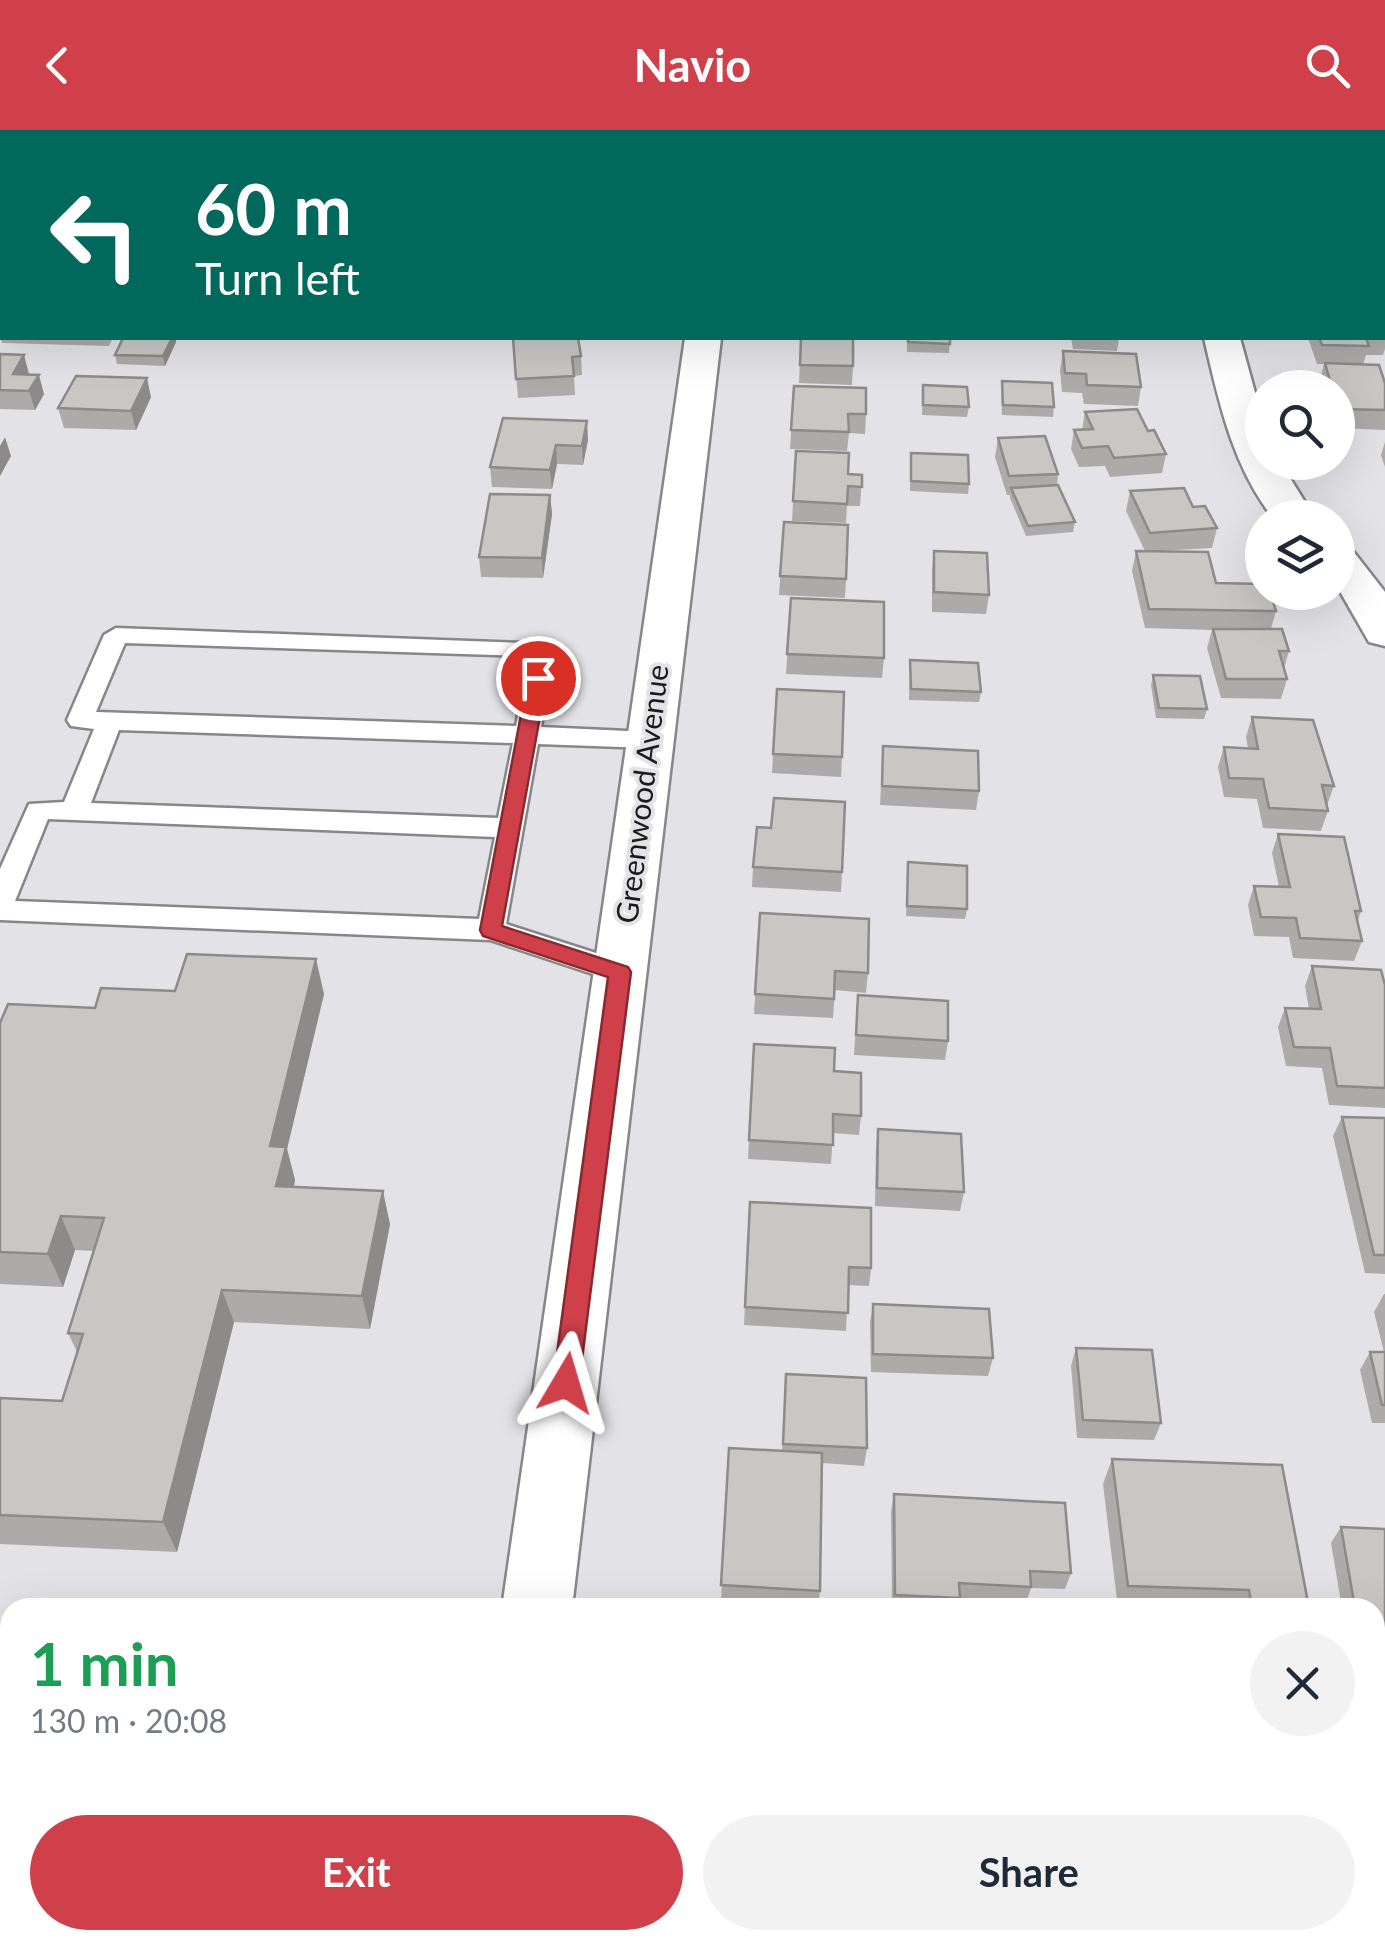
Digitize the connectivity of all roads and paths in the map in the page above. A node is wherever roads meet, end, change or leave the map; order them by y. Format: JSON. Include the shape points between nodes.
{"nodes":[{"id":1,"x":703,"y":340,"type":"edge"},
{"id":2,"x":1223,"y":340,"type":"edge"},
{"id":3,"x":1282,"y":500,"type":"edge"},
{"id":4,"x":1355,"y":581,"type":"edge"},
{"id":5,"x":1385,"y":632,"type":"edge"},
{"id":6,"x":110,"y":721,"type":"junction"},
{"id":7,"x":528,"y":735,"type":"junction"},
{"id":8,"x":649,"y":740,"type":"junction"},
{"id":9,"x":74,"y":812,"type":"junction"},
{"id":10,"x":510,"y":828,"type":"junction"},
{"id":11,"x":0,"y":907,"type":"edge"},
{"id":12,"x":490,"y":930,"type":"junction"},
{"id":13,"x":620,"y":972,"type":"junction"},
{"id":14,"x":538,"y":1598,"type":"edge"}],
"edges":[{"from":1,"to":8,"type":"street","name":"Greenwood Avenue"},
{"from":2,"to":3,"type":"street","via":[[1253,454]]},
{"from":4,"to":5,"type":"street"},
{"from":6,"to":7,"type":"lane"},
{"from":6,"to":7,"type":"lane","via":[[80,720],[116,635],[543,648]]},
{"from":6,"to":9,"type":"lane"},
{"from":7,"to":8,"type":"lane"},
{"from":7,"to":10,"type":"lane"},
{"from":8,"to":13,"type":"street","name":"Greenwood Avenue"},
{"from":9,"to":10,"type":"lane"},
{"from":9,"to":11,"type":"lane","via":[[38,810]]},
{"from":10,"to":12,"type":"lane"},
{"from":11,"to":12,"type":"lane"},
{"from":12,"to":13,"type":"lane"},
{"from":13,"to":14,"type":"street","name":"Greenwood Avenue"}]}
